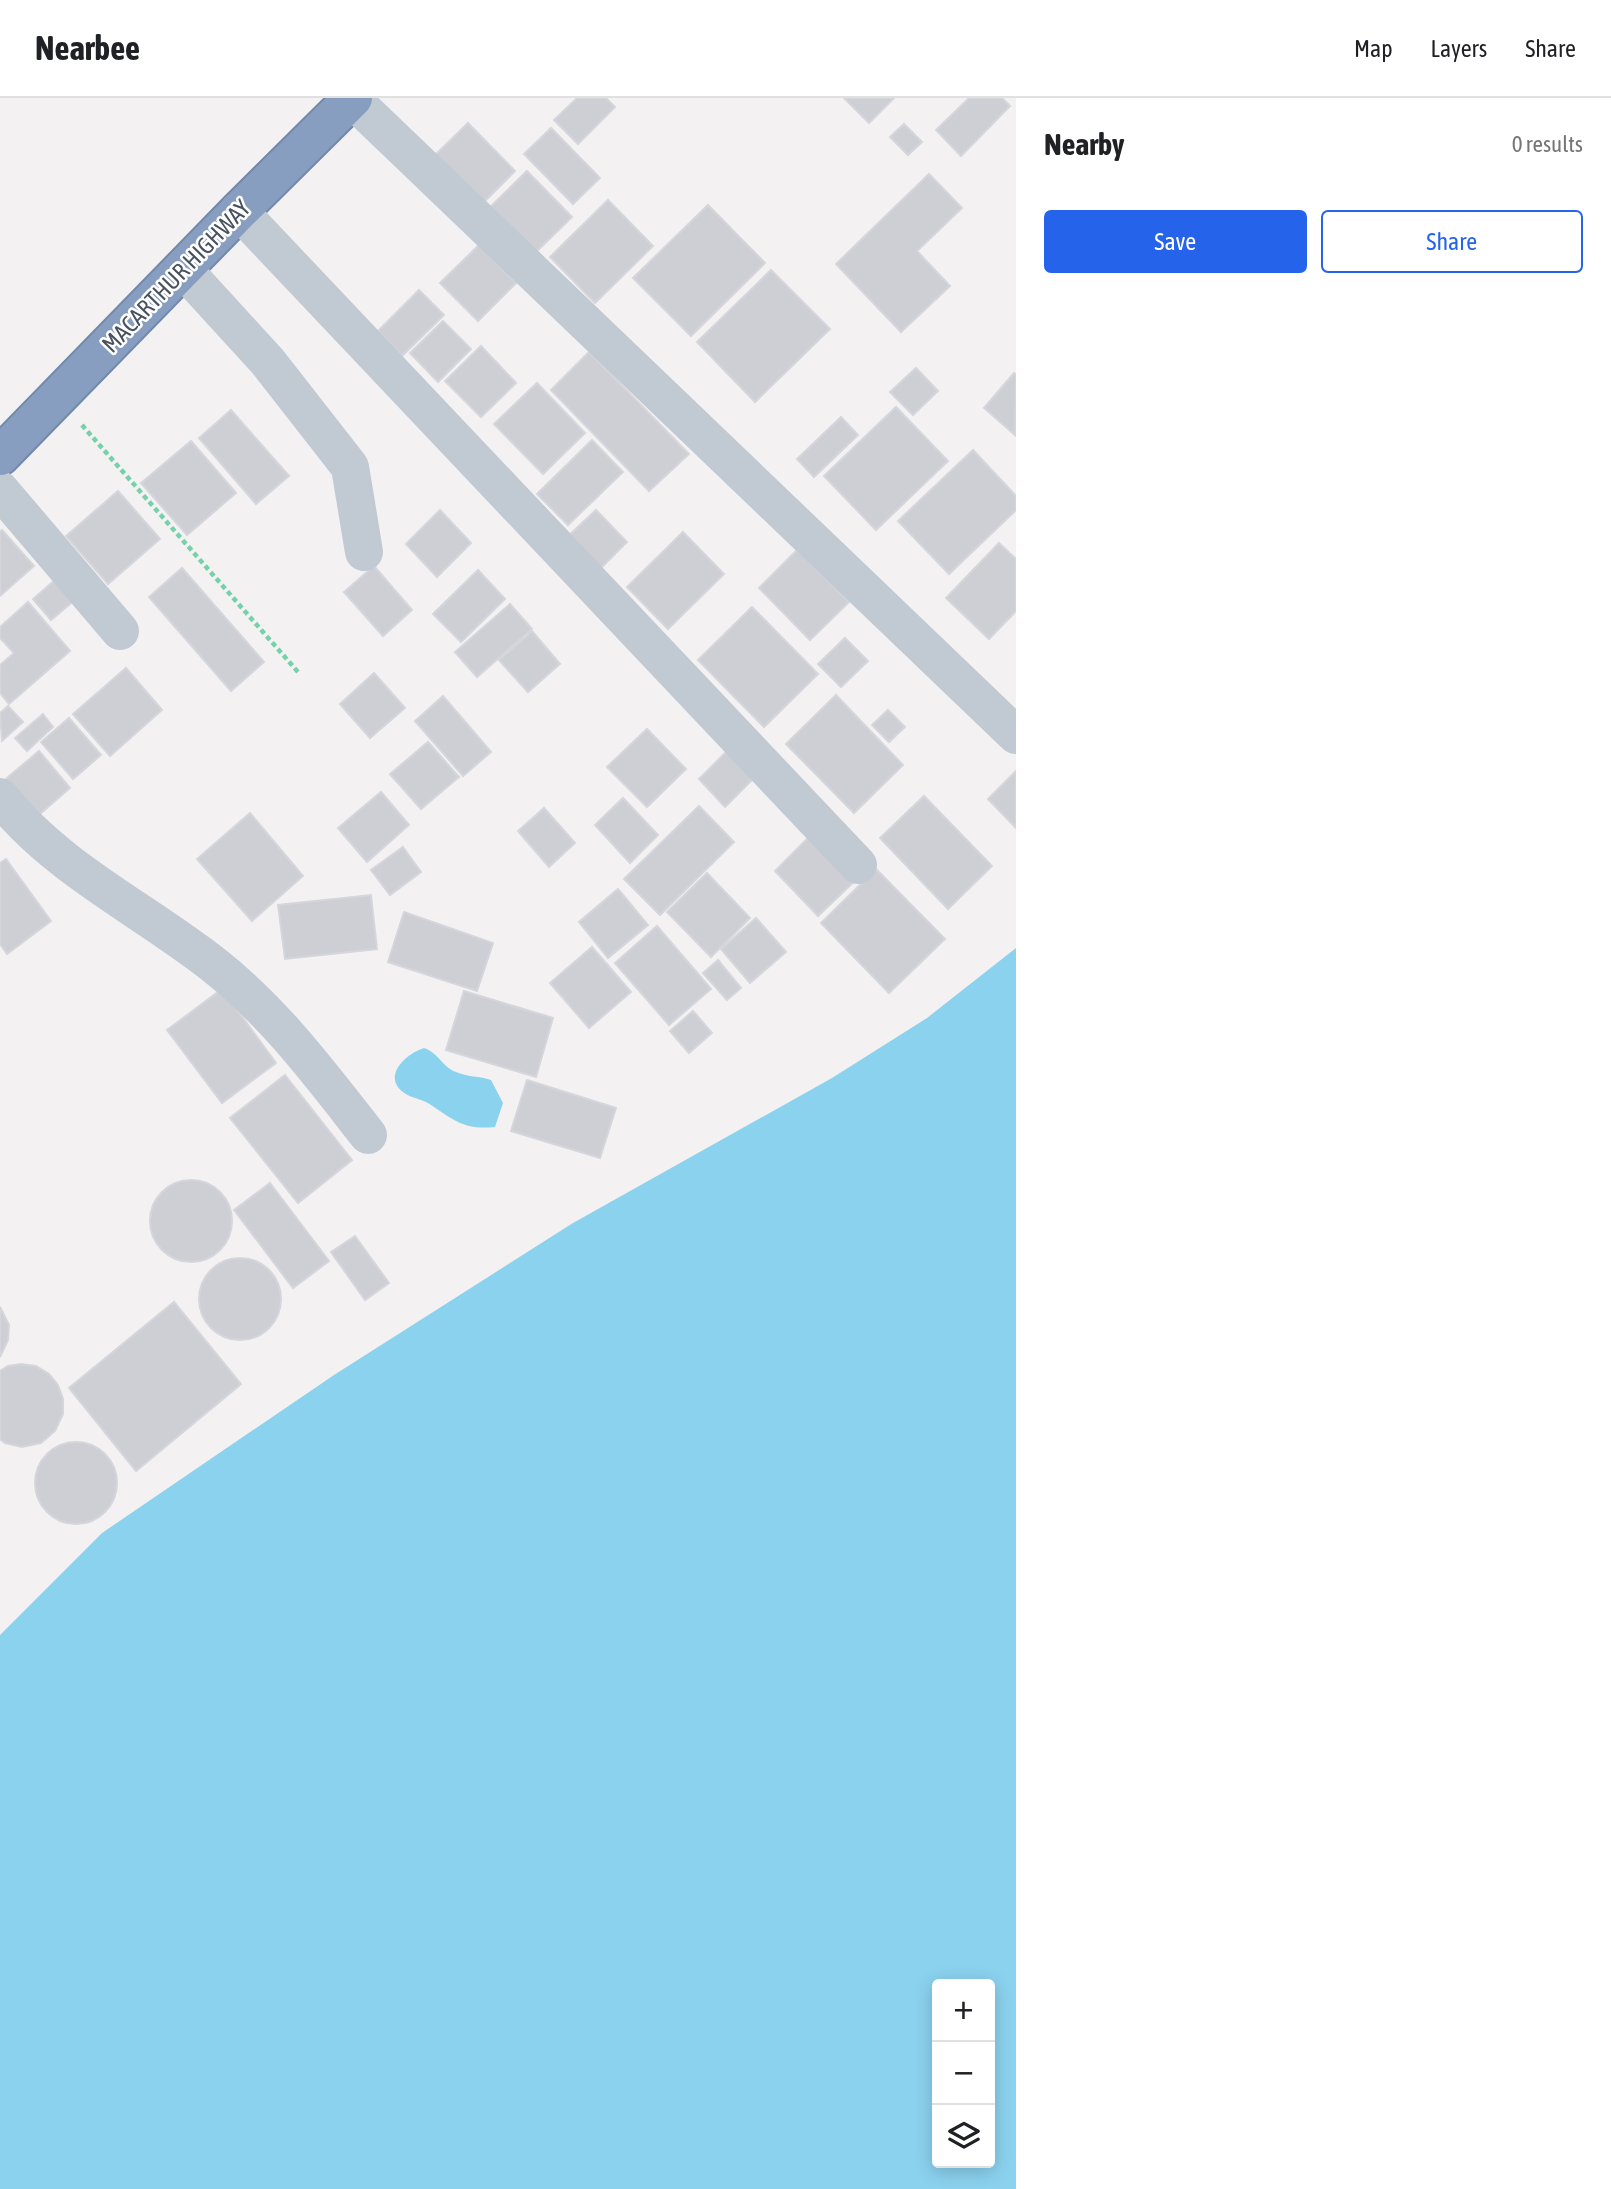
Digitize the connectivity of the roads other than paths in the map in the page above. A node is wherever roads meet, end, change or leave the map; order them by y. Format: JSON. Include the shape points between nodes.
{"nodes":[{"id":1,"x":353,"y":99,"type":"edge"},
{"id":2,"x":239,"y":211,"type":"junction"},
{"id":3,"x":183,"y":268,"type":"junction"},
{"id":4,"x":0,"y":456,"type":"edge"},
{"id":5,"x":0,"y":490,"type":"edge"},
{"id":6,"x":364,"y":552,"type":"dead end"},
{"id":7,"x":120,"y":631,"type":"dead end"},
{"id":8,"x":1016,"y":735,"type":"edge"},
{"id":9,"x":0,"y":797,"type":"edge"},
{"id":10,"x":858,"y":865,"type":"dead end"},
{"id":11,"x":368,"y":1135,"type":"dead end"}],
"edges":[{"from":1,"to":2,"type":"highway","name":"MACARTHUR HIGHWAY"},
{"from":1,"to":8,"type":"street"},
{"from":2,"to":3,"type":"highway","name":"MACARTHUR HIGHWAY"},
{"from":2,"to":10,"type":"street"},
{"from":3,"to":4,"type":"highway","name":"MACARTHUR HIGHWAY"},
{"from":3,"to":6,"type":"street","via":[[268,362],[350,467]]},
{"from":5,"to":7,"type":"street"},
{"from":9,"to":11,"type":"street","via":[[47,847],[253,997]]}]}
